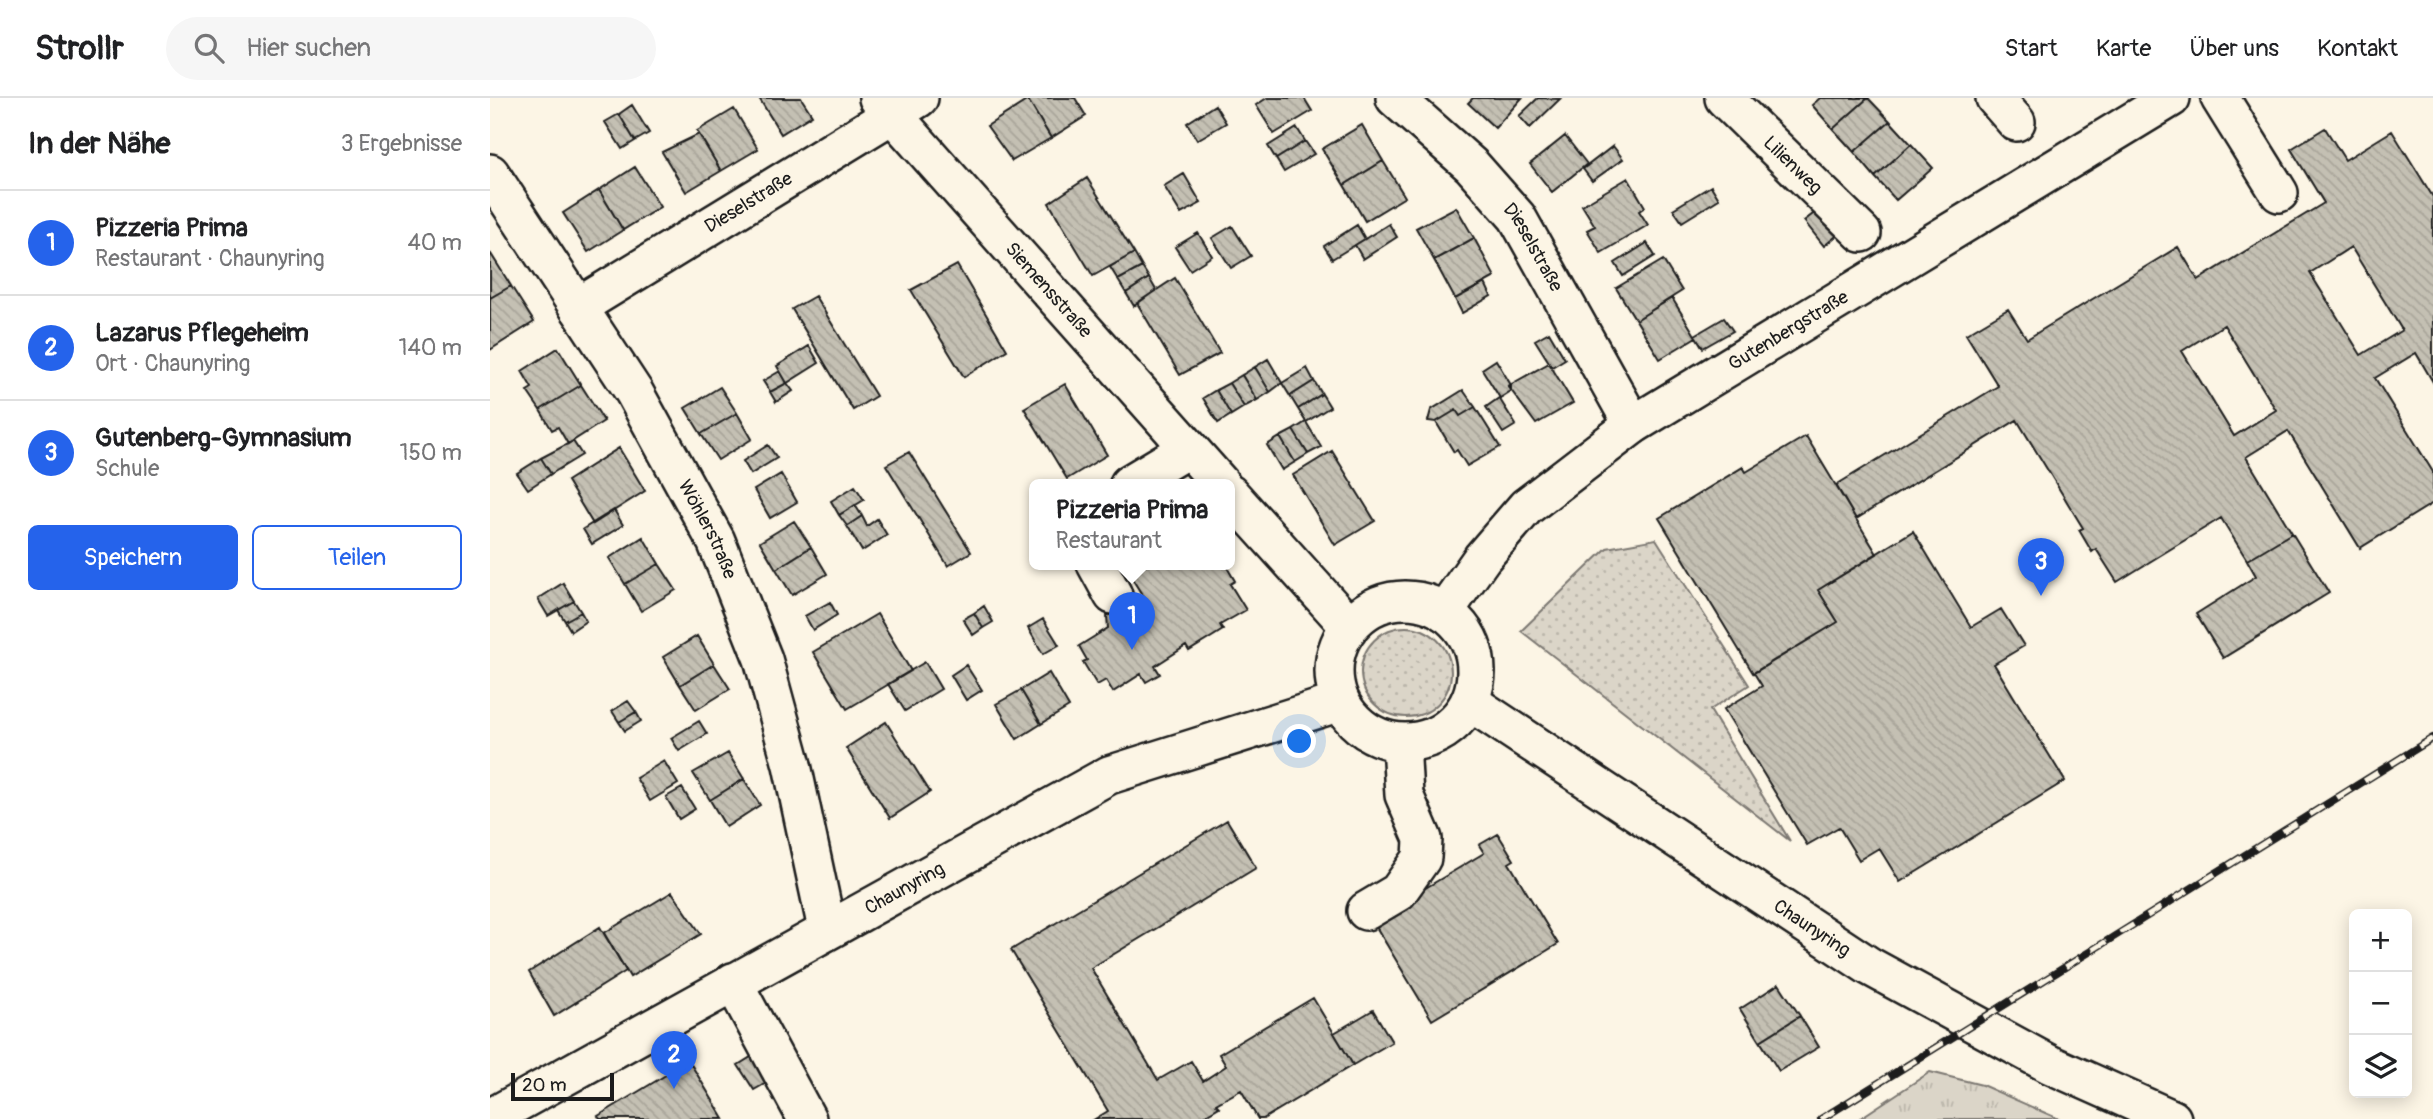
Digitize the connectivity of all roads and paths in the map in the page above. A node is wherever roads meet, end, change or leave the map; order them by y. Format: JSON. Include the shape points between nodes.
{"nodes":[{"id":1,"x":1395,"y":98,"type":"edge"},
{"id":2,"x":1724,"y":98,"type":"edge"},
{"id":3,"x":2171,"y":98,"type":"edge"},
{"id":4,"x":2220,"y":98,"type":"edge"},
{"id":5,"x":896,"y":104,"type":"edge"},
{"id":6,"x":490,"y":173,"type":"edge"},
{"id":7,"x":2279,"y":193,"type":"dead end"},
{"id":8,"x":1862,"y":233,"type":"dead end"},
{"id":9,"x":578,"y":307,"type":"junction"},
{"id":10,"x":1633,"y":425,"type":"junction"},
{"id":11,"x":1189,"y":448,"type":"junction"},
{"id":12,"x":1137,"y":479,"type":"edge"},
{"id":13,"x":1217,"y":479,"type":"edge"},
{"id":14,"x":1235,"y":500,"type":"edge"},
{"id":15,"x":1444,"y":612,"type":"junction"},
{"id":16,"x":1349,"y":626,"type":"junction"},
{"id":17,"x":1340,"y":702,"type":"junction"},
{"id":18,"x":1470,"y":702,"type":"junction"},
{"id":19,"x":1401,"y":743,"type":"junction"},
{"id":20,"x":1366,"y":911,"type":"dead end"},
{"id":21,"x":827,"y":929,"type":"junction"},
{"id":22,"x":733,"y":982,"type":"junction"},
{"id":23,"x":490,"y":1118,"type":"edge"},
{"id":24,"x":807,"y":1119,"type":"edge"},
{"id":25,"x":2172,"y":1119,"type":"edge"}],
"edges":[{"from":1,"to":10,"type":"street","name":"Dieselstraße","via":[[1472,166],[1517,217]]},
{"from":2,"to":8,"type":"street","name":"Lilienweg"},
{"from":3,"to":10,"type":"street","name":"Gutenbergstraße"},
{"from":4,"to":7,"type":"street"},
{"from":5,"to":9,"type":"street","name":"Dieselstraße"},
{"from":5,"to":11,"type":"street","name":"Siemensstraße"},
{"from":6,"to":9,"type":"street","name":"Wöhlerstraße"},
{"from":9,"to":21,"type":"street","name":"Wöhlerstraße","via":[[634,392],[716,541],[759,647],[792,765]]},
{"from":10,"to":15,"type":"street","name":"Gutenbergstraße","via":[[1527,507],[1482,558]]},
{"from":11,"to":12,"type":"street"},
{"from":11,"to":13,"type":"street","name":"Siemensstraße"},
{"from":14,"to":16,"type":"street"},
{"from":15,"to":16,"type":"street","via":[[1415,601],[1391,602],[1368,611]]},
{"from":15,"to":18,"type":"street","via":[[1468,638],[1476,658]]},
{"from":16,"to":17,"type":"street","via":[[1337,648],[1333,672]]},
{"from":17,"to":19,"type":"street","via":[[1368,733]]},
{"from":17,"to":21,"type":"street","name":"Chaunyring","via":[[1109,775]]},
{"from":18,"to":19,"type":"street","via":[[1438,735]]},
{"from":18,"to":25,"type":"street","name":"Chaunyring","via":[[1869,966],[2027,1052]]},
{"from":19,"to":20,"type":"street","via":[[1404,795],[1423,839],[1422,858],[1398,892]]},
{"from":21,"to":22,"type":"street","name":"Chaunyring"},
{"from":22,"to":23,"type":"street","name":"Chaunyring"},
{"from":22,"to":24,"type":"street"}]}
